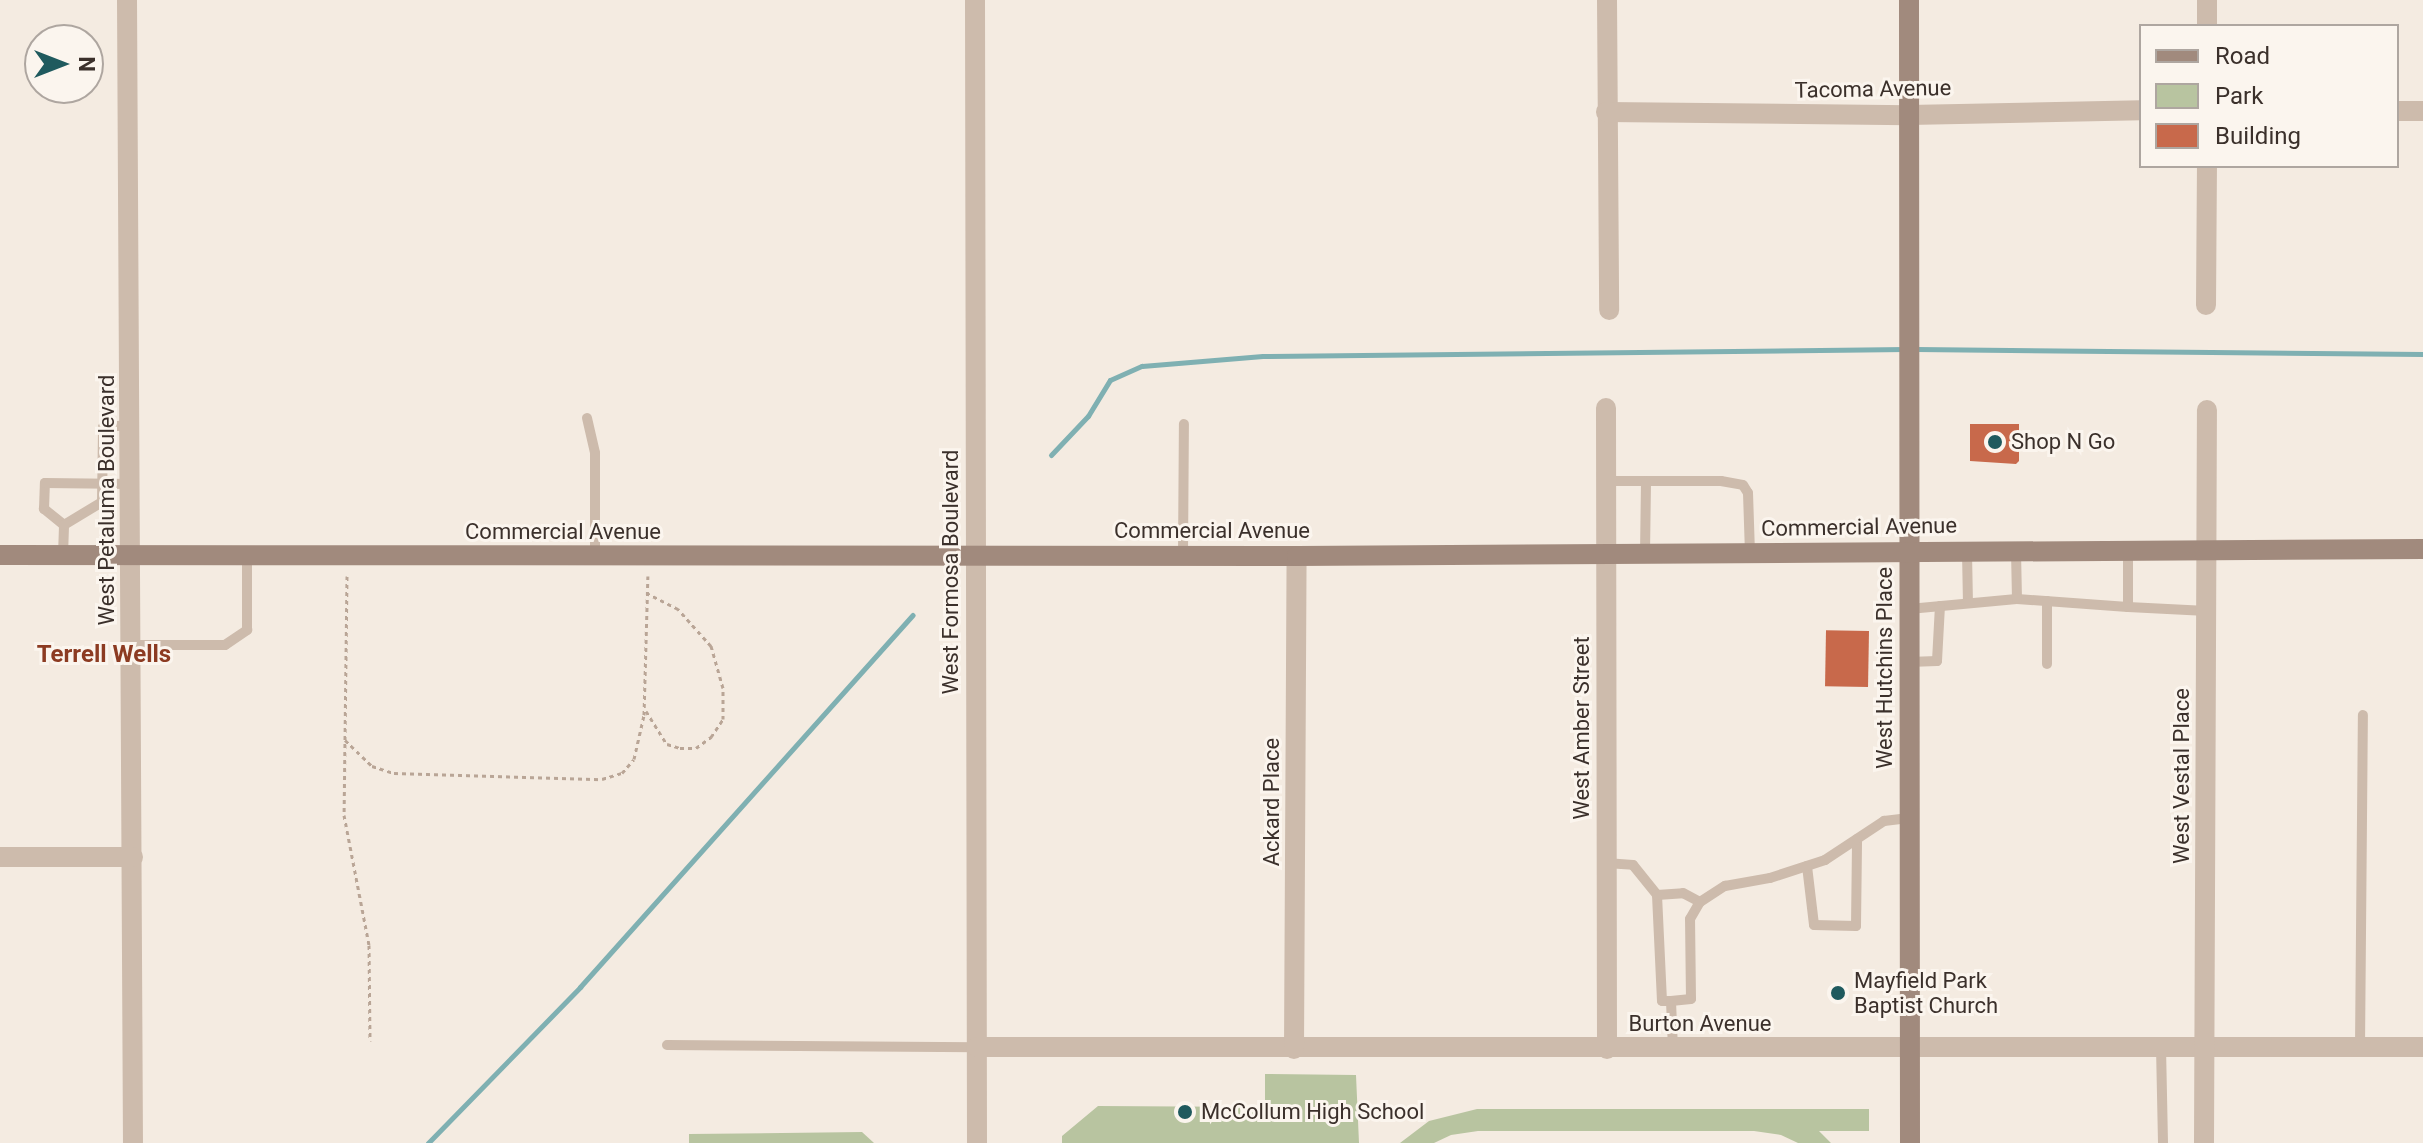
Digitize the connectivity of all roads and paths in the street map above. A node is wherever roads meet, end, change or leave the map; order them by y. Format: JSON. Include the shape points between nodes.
{"nodes":[{"id":1,"x":127,"y":0,"type":"edge"},
{"id":2,"x":975,"y":0,"type":"edge"},
{"id":3,"x":1607,"y":0,"type":"edge"},
{"id":4,"x":1909,"y":0,"type":"edge"},
{"id":5,"x":2207,"y":0,"type":"edge"},
{"id":6,"x":2207,"y":24,"type":"edge"},
{"id":7,"x":2139,"y":110,"type":"edge"},
{"id":8,"x":2399,"y":111,"type":"edge"},
{"id":9,"x":2423,"y":111,"type":"edge"},
{"id":10,"x":1606,"y":112,"type":"junction"},
{"id":11,"x":1909,"y":115,"type":"junction"},
{"id":12,"x":2207,"y":168,"type":"edge"},
{"id":13,"x":2206,"y":305,"type":"dead end"},
{"id":14,"x":1609,"y":310,"type":"dead end"},
{"id":15,"x":1606,"y":408,"type":"dead end"},
{"id":16,"x":2207,"y":410,"type":"dead end"},
{"id":17,"x":587,"y":418,"type":"dead end"},
{"id":18,"x":1184,"y":424,"type":"dead end"},
{"id":19,"x":131,"y":425,"type":"junction"},
{"id":20,"x":1606,"y":481,"type":"junction"},
{"id":21,"x":1646,"y":481,"type":"junction"},
{"id":22,"x":102,"y":484,"type":"junction"},
{"id":23,"x":131,"y":484,"type":"junction"},
{"id":24,"x":64,"y":525,"type":"junction"},
{"id":25,"x":2016,"y":549,"type":"junction"},
{"id":26,"x":2128,"y":549,"type":"junction"},
{"id":27,"x":2208,"y":549,"type":"junction"},
{"id":28,"x":2423,"y":549,"type":"edge"},
{"id":29,"x":1909,"y":550,"type":"junction"},
{"id":30,"x":1967,"y":550,"type":"junction"},
{"id":31,"x":975,"y":553,"type":"junction"},
{"id":32,"x":1750,"y":553,"type":"junction"},
{"id":33,"x":132,"y":554,"type":"junction"},
{"id":34,"x":1645,"y":554,"type":"junction"},
{"id":35,"x":0,"y":555,"type":"edge"},
{"id":36,"x":63,"y":555,"type":"junction"},
{"id":37,"x":247,"y":555,"type":"junction"},
{"id":38,"x":1183,"y":555,"type":"junction"},
{"id":39,"x":1606,"y":555,"type":"junction"},
{"id":40,"x":347,"y":556,"type":"junction"},
{"id":41,"x":595,"y":556,"type":"junction"},
{"id":42,"x":649,"y":556,"type":"junction"},
{"id":43,"x":1297,"y":556,"type":"junction"},
{"id":44,"x":647,"y":593,"type":"junction"},
{"id":45,"x":2017,"y":599,"type":"junction"},
{"id":46,"x":2047,"y":601,"type":"junction"},
{"id":47,"x":1968,"y":603,"type":"junction"},
{"id":48,"x":1940,"y":606,"type":"junction"},
{"id":49,"x":2128,"y":607,"type":"junction"},
{"id":50,"x":1909,"y":609,"type":"junction"},
{"id":51,"x":2207,"y":611,"type":"junction"},
{"id":52,"x":130,"y":645,"type":"junction"},
{"id":53,"x":1909,"y":662,"type":"junction"},
{"id":54,"x":2047,"y":664,"type":"dead end"},
{"id":55,"x":644,"y":709,"type":"junction"},
{"id":56,"x":2363,"y":715,"type":"dead end"},
{"id":57,"x":345,"y":740,"type":"junction"},
{"id":58,"x":1909,"y":818,"type":"junction"},
{"id":59,"x":1857,"y":839,"type":"junction"},
{"id":60,"x":0,"y":857,"type":"edge"},
{"id":61,"x":133,"y":857,"type":"junction"},
{"id":62,"x":1606,"y":863,"type":"junction"},
{"id":63,"x":1807,"y":866,"type":"junction"},
{"id":64,"x":1657,"y":895,"type":"junction"},
{"id":65,"x":1700,"y":902,"type":"junction"},
{"id":66,"x":1671,"y":1001,"type":"junction"},
{"id":67,"x":370,"y":1041,"type":"dead end"},
{"id":68,"x":667,"y":1045,"type":"dead end"},
{"id":69,"x":977,"y":1047,"type":"junction"},
{"id":70,"x":2161,"y":1047,"type":"junction"},
{"id":71,"x":2204,"y":1047,"type":"junction"},
{"id":72,"x":2360,"y":1047,"type":"junction"},
{"id":73,"x":2423,"y":1047,"type":"edge"},
{"id":74,"x":1909,"y":1048,"type":"junction"},
{"id":75,"x":1294,"y":1049,"type":"junction"},
{"id":76,"x":1607,"y":1049,"type":"junction"},
{"id":77,"x":1673,"y":1049,"type":"junction"},
{"id":78,"x":133,"y":1143,"type":"edge"},
{"id":79,"x":977,"y":1143,"type":"edge"},
{"id":80,"x":1910,"y":1143,"type":"edge"},
{"id":81,"x":2163,"y":1143,"type":"edge"},
{"id":82,"x":2204,"y":1143,"type":"edge"}],
"edges":[{"from":1,"to":19,"type":"street","name":"West Petaluma Boulevard"},
{"from":2,"to":31,"type":"street","name":"West Formosa Boulevard"},
{"from":3,"to":10,"type":"street"},
{"from":4,"to":11,"type":"street","name":"West Hutchins Place"},
{"from":5,"to":6,"type":"street"},
{"from":7,"to":11,"type":"street","name":"Tacoma Avenue"},
{"from":8,"to":9,"type":"street"},
{"from":10,"to":11,"type":"street","name":"Tacoma Avenue"},
{"from":10,"to":14,"type":"street"},
{"from":11,"to":29,"type":"street","name":"West Hutchins Place"},
{"from":12,"to":13,"type":"street"},
{"from":15,"to":20,"type":"street","name":"West Amber Street"},
{"from":16,"to":27,"type":"street","name":"West Vestal Place"},
{"from":17,"to":41,"type":"lane","via":[[595,453]]},
{"from":18,"to":38,"type":"lane"},
{"from":19,"to":22,"type":"lane","via":[[103,427]]},
{"from":19,"to":23,"type":"street","name":"West Petaluma Boulevard"},
{"from":20,"to":21,"type":"lane"},
{"from":20,"to":39,"type":"street","name":"West Amber Street"},
{"from":21,"to":32,"type":"lane","via":[[1743,485],[1748,493]]},
{"from":21,"to":34,"type":"lane"},
{"from":22,"to":23,"type":"lane"},
{"from":22,"to":24,"type":"lane","via":[[102,502]]},
{"from":22,"to":24,"type":"lane","via":[[73,488],[45,483],[44,509]]},
{"from":23,"to":33,"type":"street","name":"West Petaluma Boulevard"},
{"from":24,"to":36,"type":"lane"},
{"from":25,"to":26,"type":"street","name":"Commercial Avenue"},
{"from":25,"to":30,"type":"street","name":"Commercial Avenue"},
{"from":25,"to":45,"type":"lane"},
{"from":26,"to":27,"type":"street","name":"Commercial Avenue"},
{"from":26,"to":49,"type":"lane"},
{"from":27,"to":28,"type":"street","name":"Commercial Avenue"},
{"from":27,"to":51,"type":"street","name":"West Vestal Place"},
{"from":29,"to":30,"type":"street","name":"Commercial Avenue"},
{"from":29,"to":32,"type":"street","name":"Commercial Avenue"},
{"from":29,"to":50,"type":"street","name":"West Hutchins Place"},
{"from":30,"to":47,"type":"lane"},
{"from":31,"to":38,"type":"street","name":"Commercial Avenue"},
{"from":31,"to":42,"type":"street","name":"Commercial Avenue"},
{"from":31,"to":69,"type":"street","name":"West Formosa Boulevard"},
{"from":32,"to":34,"type":"street","name":"Commercial Avenue"},
{"from":33,"to":36,"type":"street","name":"Commercial Avenue"},
{"from":33,"to":37,"type":"street","name":"Commercial Avenue"},
{"from":33,"to":52,"type":"street","name":"West Petaluma Boulevard"},
{"from":34,"to":39,"type":"street","name":"Commercial Avenue"},
{"from":35,"to":36,"type":"street","name":"Commercial Avenue"},
{"from":37,"to":40,"type":"street","name":"Commercial Avenue"},
{"from":37,"to":52,"type":"lane","via":[[247,630],[225,645]]},
{"from":38,"to":43,"type":"street","name":"Commercial Avenue"},
{"from":39,"to":43,"type":"street","name":"Commercial Avenue"},
{"from":39,"to":62,"type":"street","name":"West Amber Street"},
{"from":40,"to":41,"type":"street","name":"Commercial Avenue"},
{"from":40,"to":57,"type":"path"},
{"from":41,"to":42,"type":"street","name":"Commercial Avenue"},
{"from":42,"to":44,"type":"path"},
{"from":43,"to":75,"type":"street","name":"Ackard Place"},
{"from":44,"to":55,"type":"path"},
{"from":44,"to":55,"type":"path","via":[[678,609],[711,646],[723,688],[723,719],[696,748],[680,748],[667,744]]},
{"from":45,"to":46,"type":"lane"},
{"from":45,"to":47,"type":"lane"},
{"from":46,"to":49,"type":"lane"},
{"from":46,"to":54,"type":"lane"},
{"from":47,"to":48,"type":"lane"},
{"from":48,"to":50,"type":"lane"},
{"from":48,"to":53,"type":"lane","via":[[1937,661]]},
{"from":49,"to":51,"type":"lane"},
{"from":50,"to":53,"type":"street","name":"West Hutchins Place"},
{"from":51,"to":71,"type":"street","name":"West Vestal Place"},
{"from":52,"to":61,"type":"street","name":"West Petaluma Boulevard"},
{"from":53,"to":58,"type":"street","name":"West Hutchins Place"},
{"from":55,"to":57,"type":"path","via":[[634,759],[622,773],[602,779],[394,773],[372,766]]},
{"from":56,"to":72,"type":"lane"},
{"from":57,"to":67,"type":"path","via":[[344,815],[369,945]]},
{"from":58,"to":59,"type":"lane","via":[[1884,821]]},
{"from":58,"to":74,"type":"street","name":"West Hutchins Place"},
{"from":59,"to":63,"type":"lane"},
{"from":59,"to":63,"type":"lane","via":[[1856,926],[1814,925]]},
{"from":60,"to":61,"type":"street"},
{"from":61,"to":78,"type":"street","name":"West Petaluma Boulevard"},
{"from":62,"to":64,"type":"lane","via":[[1633,865]]},
{"from":62,"to":76,"type":"street","name":"West Amber Street"},
{"from":63,"to":65,"type":"lane","via":[[1725,886]]},
{"from":64,"to":65,"type":"lane","via":[[1683,893]]},
{"from":64,"to":66,"type":"lane","via":[[1662,1001]]},
{"from":65,"to":66,"type":"lane","via":[[1690,919],[1691,999]]},
{"from":66,"to":77,"type":"lane"},
{"from":68,"to":69,"type":"lane"},
{"from":69,"to":75,"type":"street","name":"Burton Avenue"},
{"from":69,"to":79,"type":"street","name":"West Formosa Boulevard"},
{"from":70,"to":71,"type":"street","name":"Burton Avenue"},
{"from":70,"to":74,"type":"street","name":"Burton Avenue"},
{"from":70,"to":81,"type":"lane"},
{"from":71,"to":72,"type":"street","name":"Burton Avenue"},
{"from":71,"to":82,"type":"street","name":"West Vestal Place"},
{"from":72,"to":73,"type":"street","name":"Burton Avenue"},
{"from":74,"to":77,"type":"street","name":"Burton Avenue"},
{"from":74,"to":80,"type":"street","name":"West Hutchins Place"},
{"from":75,"to":76,"type":"street","name":"Burton Avenue"},
{"from":76,"to":77,"type":"street","name":"Burton Avenue"}]}
